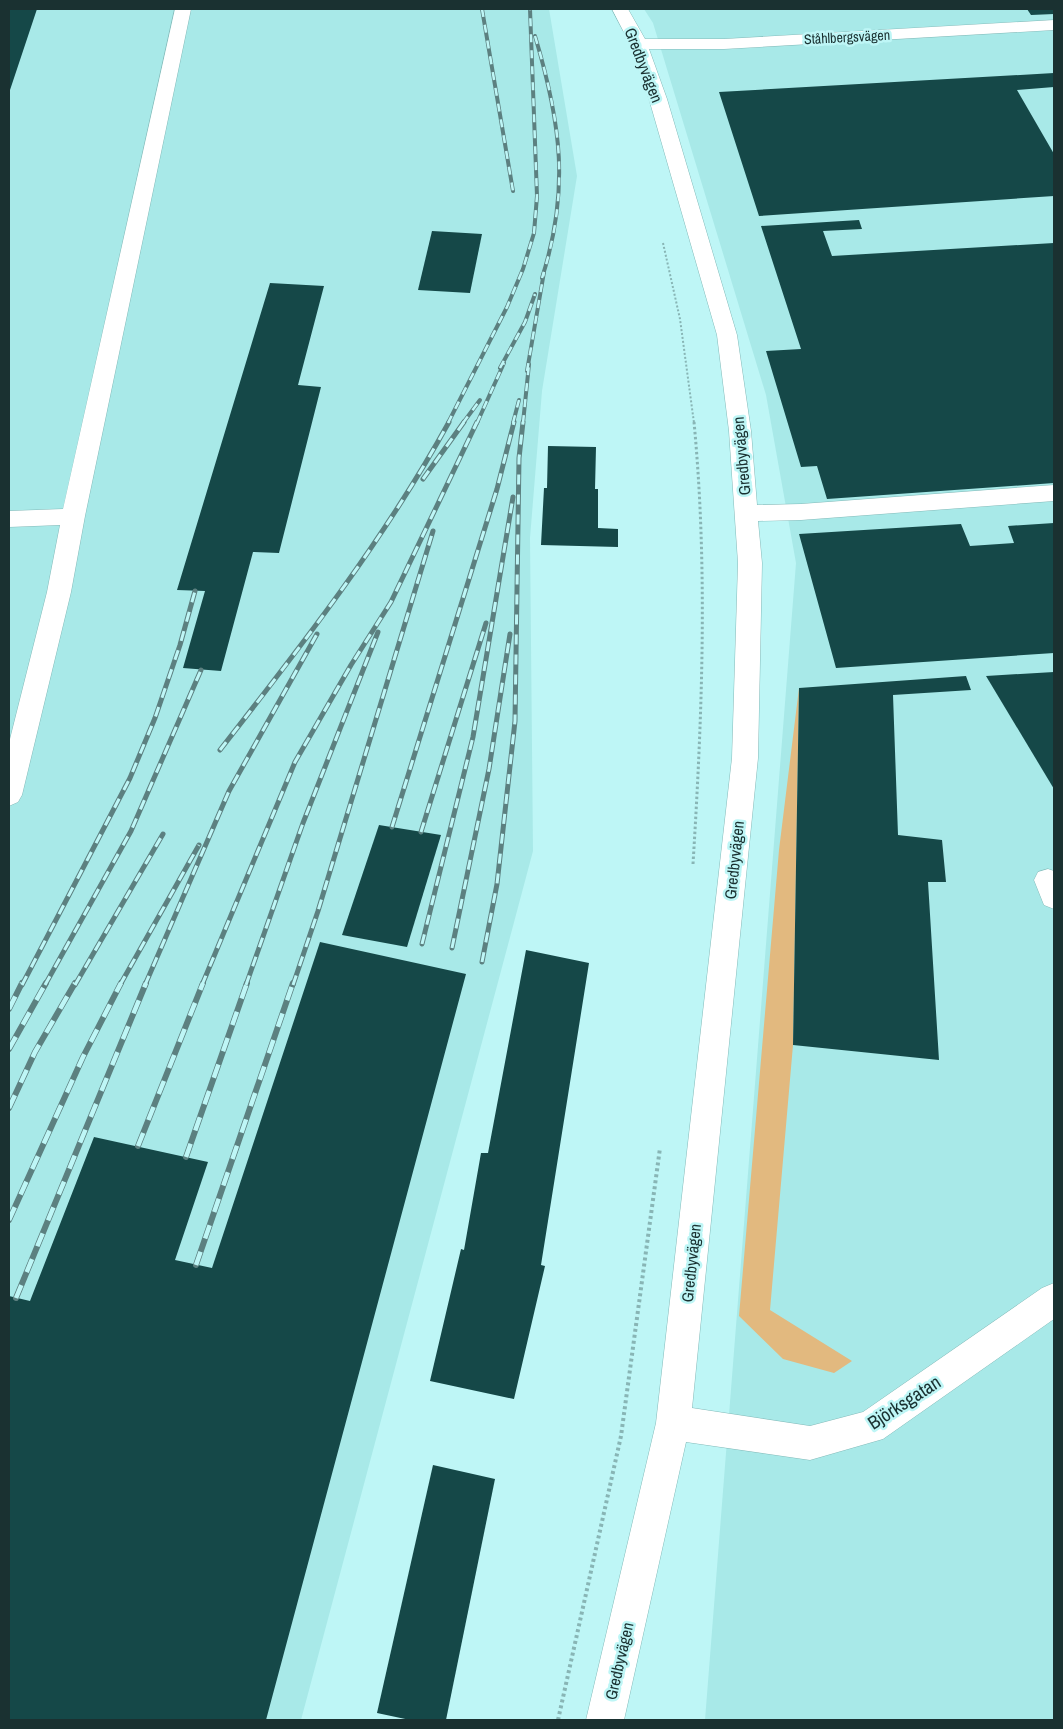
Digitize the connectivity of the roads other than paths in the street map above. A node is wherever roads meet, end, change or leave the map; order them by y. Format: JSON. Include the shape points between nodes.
{"nodes":[{"id":1,"x":183,"y":9,"type":"edge"},
{"id":2,"x":620,"y":9,"type":"edge"},
{"id":3,"x":1054,"y":25,"type":"edge"},
{"id":4,"x":639,"y":44,"type":"junction"},
{"id":5,"x":1054,"y":493,"type":"edge"},
{"id":6,"x":746,"y":513,"type":"junction"},
{"id":7,"x":73,"y":516,"type":"junction"},
{"id":8,"x":9,"y":519,"type":"edge"},
{"id":9,"x":9,"y":795,"type":"edge"},
{"id":10,"x":1054,"y":1299,"type":"edge"},
{"id":11,"x":673,"y":1423,"type":"junction"},
{"id":12,"x":605,"y":1720,"type":"edge"}],
"edges":[{"from":1,"to":7,"type":"street"},
{"from":2,"to":4,"type":"street","name":"Gredbyvägen"},
{"from":3,"to":4,"type":"street","name":"Ståhlbergsvägen","via":[[724,44]]},
{"from":4,"to":6,"type":"street","name":"Gredbyvägen","via":[[727,335],[740,431]]},
{"from":5,"to":6,"type":"street","via":[[800,512]]},
{"from":6,"to":11,"type":"street","name":"Gredbyvägen","via":[[750,563],[745,758]]},
{"from":7,"to":8,"type":"street"},
{"from":7,"to":9,"type":"street","via":[[59,592]]},
{"from":10,"to":11,"type":"street","name":"Björksgatan","via":[[871,1427],[810,1443]]},
{"from":11,"to":12,"type":"street","name":"Gredbyvägen"}]}
